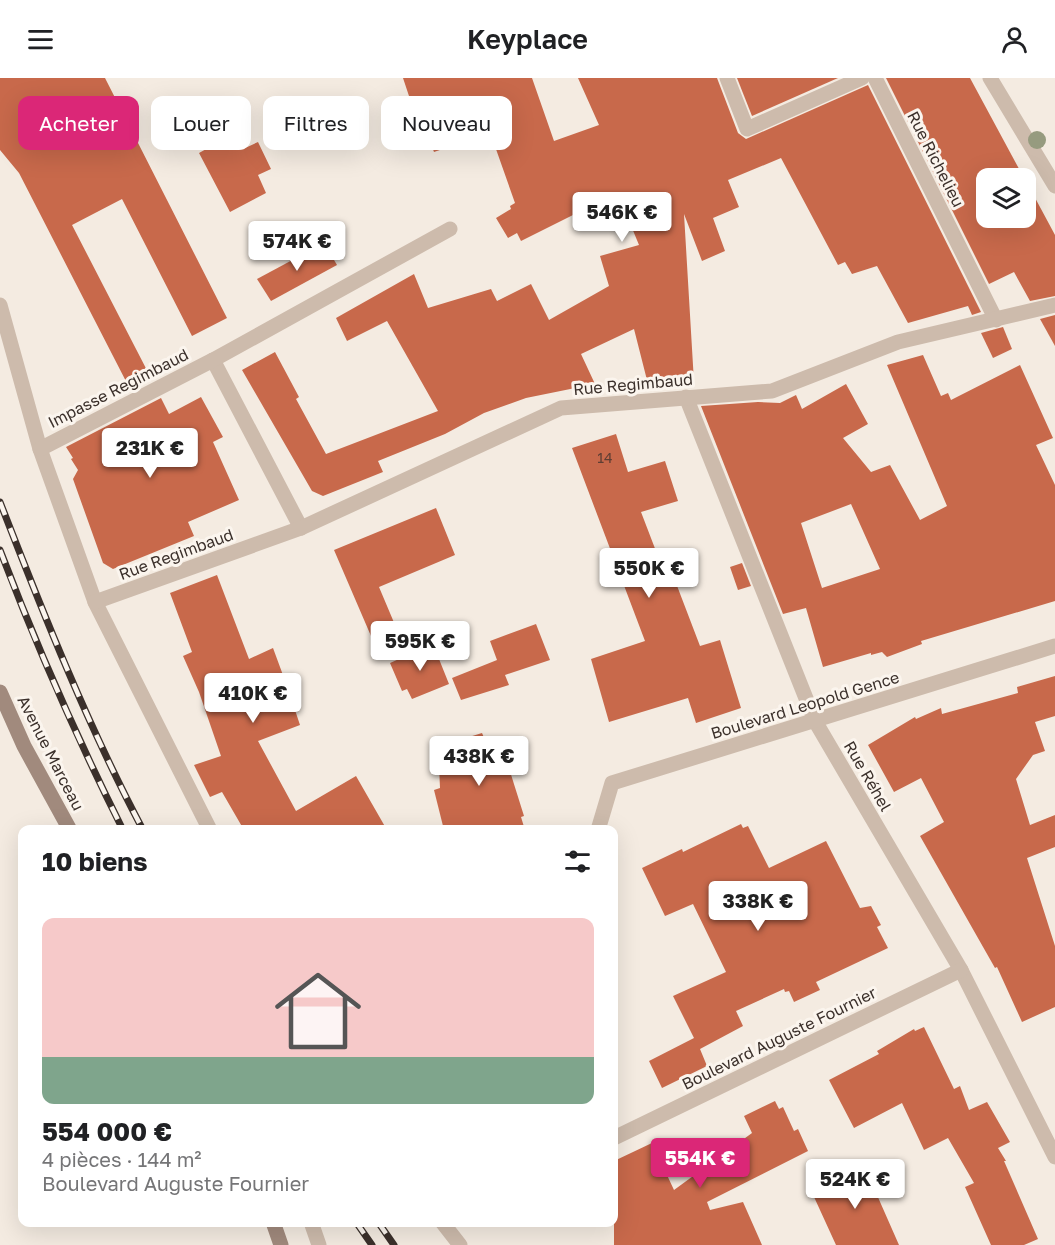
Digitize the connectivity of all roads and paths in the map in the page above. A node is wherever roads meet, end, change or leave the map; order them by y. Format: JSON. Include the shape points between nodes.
{"nodes":[{"id":1,"x":727,"y":78,"type":"edge"},
{"id":2,"x":862,"y":78,"type":"edge"},
{"id":3,"x":875,"y":78,"type":"edge"},
{"id":4,"x":990,"y":78,"type":"edge"},
{"id":5,"x":1055,"y":186,"type":"edge"},
{"id":6,"x":450,"y":229,"type":"dead end"},
{"id":7,"x":0,"y":305,"type":"edge"},
{"id":8,"x":1055,"y":305,"type":"edge"},
{"id":9,"x":996,"y":320,"type":"junction"},
{"id":10,"x":213,"y":360,"type":"junction"},
{"id":11,"x":686,"y":397,"type":"junction"},
{"id":12,"x":40,"y":449,"type":"junction"},
{"id":13,"x":301,"y":528,"type":"junction"},
{"id":14,"x":96,"y":602,"type":"junction"},
{"id":15,"x":1055,"y":646,"type":"edge"},
{"id":16,"x":0,"y":692,"type":"edge"},
{"id":17,"x":0,"y":716,"type":"edge"},
{"id":18,"x":815,"y":721,"type":"junction"},
{"id":19,"x":24,"y":746,"type":"junction"},
{"id":20,"x":67,"y":825,"type":"edge"},
{"id":21,"x":208,"y":825,"type":"edge"},
{"id":22,"x":599,"y":825,"type":"edge"},
{"id":23,"x":961,"y":970,"type":"junction"},
{"id":24,"x":618,"y":1136,"type":"edge"},
{"id":25,"x":1055,"y":1157,"type":"edge"},
{"id":26,"x":275,"y":1227,"type":"edge"},
{"id":27,"x":313,"y":1227,"type":"edge"},
{"id":28,"x":446,"y":1227,"type":"edge"},
{"id":29,"x":281,"y":1245,"type":"edge"},
{"id":30,"x":319,"y":1245,"type":"edge"},
{"id":31,"x":460,"y":1245,"type":"edge"}],
"edges":[{"from":1,"to":2,"type":"street","via":[[747,129]]},
{"from":3,"to":9,"type":"street","name":"Rue Richelieu"},
{"from":4,"to":5,"type":"street"},
{"from":6,"to":10,"type":"street","name":"Impasse Regimbaud"},
{"from":7,"to":12,"type":"street"},
{"from":8,"to":9,"type":"street","name":"Rue Regimbaud"},
{"from":9,"to":11,"type":"street","name":"Rue Regimbaud","via":[[897,342],[772,391]]},
{"from":10,"to":12,"type":"street","name":"Impasse Regimbaud"},
{"from":10,"to":13,"type":"street","name":"Impasse Regimbaud"},
{"from":11,"to":13,"type":"street","name":"Rue Regimbaud","via":[[561,408]]},
{"from":11,"to":18,"type":"street","name":"Rue Réhel"},
{"from":12,"to":14,"type":"street"},
{"from":13,"to":14,"type":"street","name":"Rue Regimbaud"},
{"from":14,"to":21,"type":"street"},
{"from":15,"to":18,"type":"street","name":"Boulevard Leopold Gence"},
{"from":16,"to":19,"type":"street","name":"Avenue Marceau"},
{"from":17,"to":19,"type":"street"},
{"from":18,"to":22,"type":"street","name":"Boulevard Leopold Gence","via":[[612,783]]},
{"from":18,"to":23,"type":"street","name":"Rue Réhel"},
{"from":19,"to":20,"type":"street","name":"Avenue Marceau"},
{"from":23,"to":24,"type":"street","name":"Boulevard Auguste Fournier"},
{"from":23,"to":25,"type":"street","name":"Rue Réhel"},
{"from":26,"to":29,"type":"street"},
{"from":27,"to":30,"type":"street"},
{"from":28,"to":31,"type":"street"}]}
